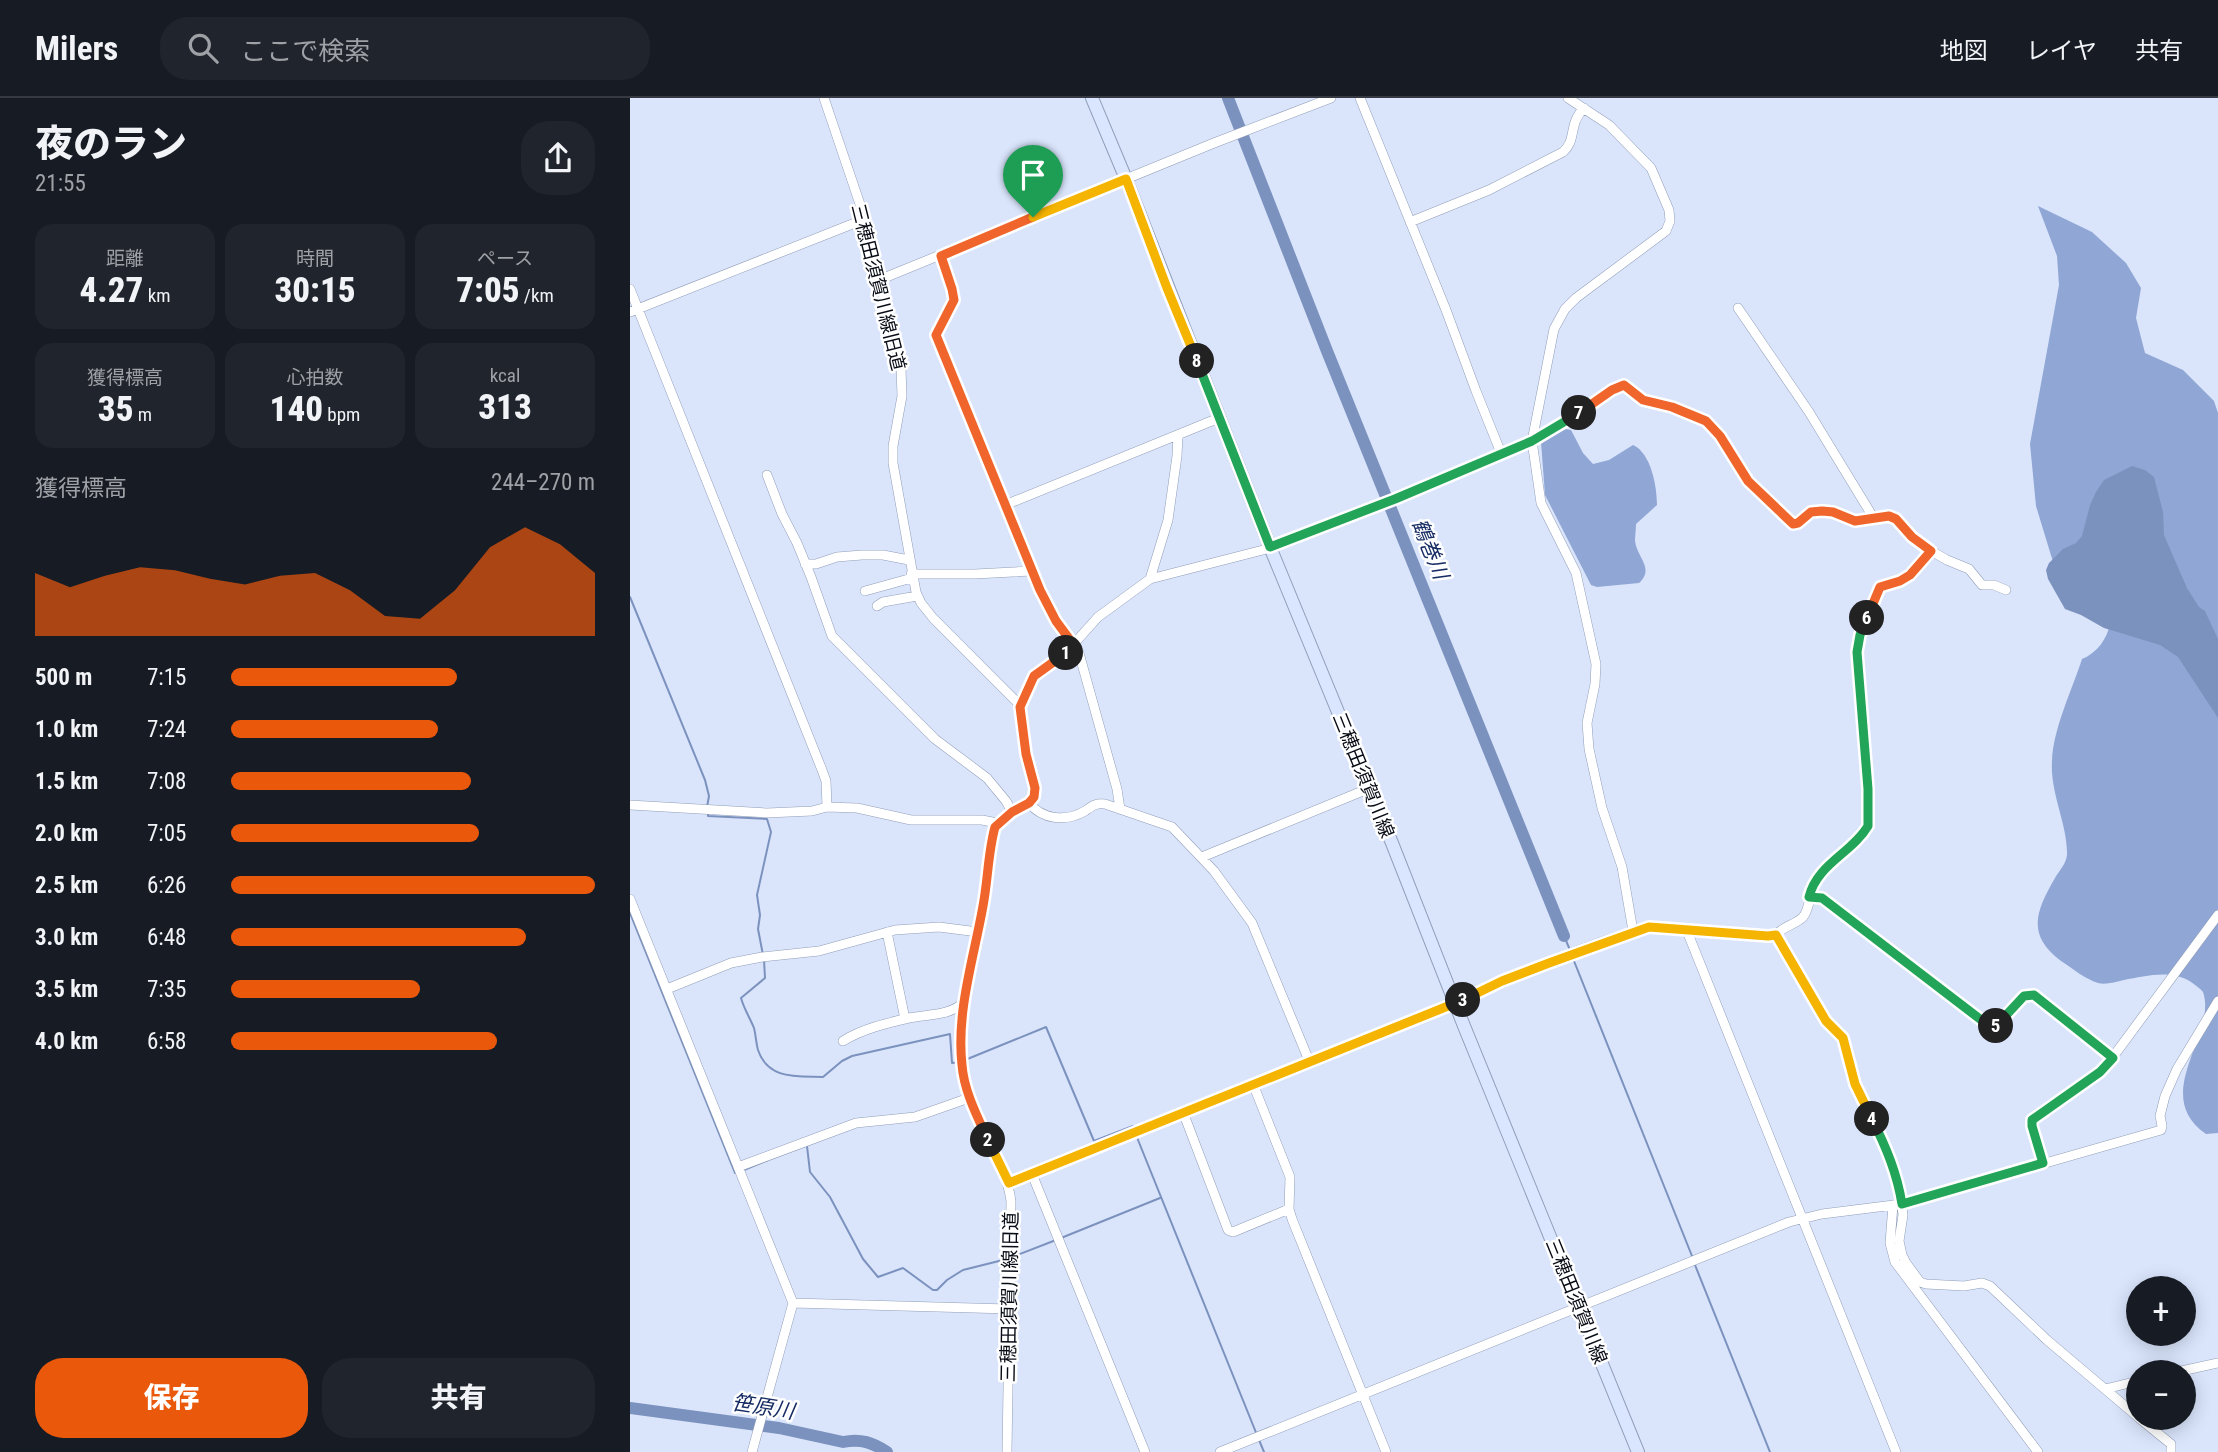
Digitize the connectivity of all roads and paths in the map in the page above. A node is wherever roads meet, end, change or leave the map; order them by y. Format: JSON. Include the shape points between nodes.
{"nodes":[{"id":1,"x":824,"y":98,"type":"edge"},
{"id":2,"x":1092,"y":98,"type":"edge"},
{"id":3,"x":1331,"y":98,"type":"edge"},
{"id":4,"x":1360,"y":98,"type":"edge"},
{"id":5,"x":1569,"y":98,"type":"edge"},
{"id":6,"x":1584,"y":108,"type":"junction"},
{"id":7,"x":1126,"y":179,"type":"junction"},
{"id":8,"x":865,"y":219,"type":"junction"},
{"id":9,"x":1409,"y":222,"type":"junction"},
{"id":10,"x":941,"y":256,"type":"junction"},
{"id":11,"x":879,"y":280,"type":"junction"},
{"id":12,"x":630,"y":289,"type":"edge"},
{"id":13,"x":1738,"y":308,"type":"dead end"},
{"id":14,"x":634,"y":311,"type":"edge"},
{"id":15,"x":1219,"y":418,"type":"junction"},
{"id":16,"x":1178,"y":435,"type":"junction"},
{"id":17,"x":1532,"y":441,"type":"junction"},
{"id":18,"x":1501,"y":453,"type":"junction"},
{"id":19,"x":767,"y":475,"type":"dead end"},
{"id":20,"x":1005,"y":505,"type":"junction"},
{"id":21,"x":1873,"y":517,"type":"junction"},
{"id":22,"x":1270,"y":547,"type":"junction"},
{"id":23,"x":1931,"y":551,"type":"junction"},
{"id":24,"x":909,"y":560,"type":"junction"},
{"id":25,"x":805,"y":564,"type":"junction"},
{"id":26,"x":1032,"y":570,"type":"junction"},
{"id":27,"x":912,"y":576,"type":"junction"},
{"id":28,"x":1150,"y":579,"type":"junction"},
{"id":29,"x":2006,"y":590,"type":"dead end"},
{"id":30,"x":865,"y":592,"type":"dead end"},
{"id":31,"x":917,"y":596,"type":"junction"},
{"id":32,"x":877,"y":606,"type":"dead end"},
{"id":33,"x":1073,"y":644,"type":"junction"},
{"id":34,"x":1020,"y":707,"type":"junction"},
{"id":35,"x":1370,"y":789,"type":"junction"},
{"id":36,"x":1029,"y":803,"type":"junction"},
{"id":37,"x":630,"y":805,"type":"edge"},
{"id":38,"x":827,"y":807,"type":"junction"},
{"id":39,"x":1120,"y":809,"type":"junction"},
{"id":40,"x":1012,"y":812,"type":"junction"},
{"id":41,"x":997,"y":823,"type":"junction"},
{"id":42,"x":1202,"y":857,"type":"junction"},
{"id":43,"x":1809,"y":897,"type":"junction"},
{"id":44,"x":630,"y":899,"type":"edge"},
{"id":45,"x":2218,"y":915,"type":"edge"},
{"id":46,"x":1633,"y":931,"type":"junction"},
{"id":47,"x":1687,"y":931,"type":"junction"},
{"id":48,"x":887,"y":932,"type":"junction"},
{"id":49,"x":978,"y":932,"type":"junction"},
{"id":50,"x":1776,"y":935,"type":"junction"},
{"id":51,"x":667,"y":989,"type":"junction"},
{"id":52,"x":2218,"y":1000,"type":"edge"},
{"id":53,"x":965,"y":1001,"type":"junction"},
{"id":54,"x":1456,"y":1004,"type":"junction"},
{"id":55,"x":905,"y":1019,"type":"junction"},
{"id":56,"x":843,"y":1041,"type":"dead end"},
{"id":57,"x":2113,"y":1058,"type":"junction"},
{"id":58,"x":1310,"y":1063,"type":"junction"},
{"id":59,"x":1253,"y":1084,"type":"junction"},
{"id":60,"x":969,"y":1098,"type":"junction"},
{"id":61,"x":1183,"y":1112,"type":"junction"},
{"id":62,"x":2043,"y":1163,"type":"junction"},
{"id":63,"x":738,"y":1167,"type":"junction"},
{"id":64,"x":1032,"y":1174,"type":"junction"},
{"id":65,"x":1009,"y":1183,"type":"junction"},
{"id":66,"x":1898,"y":1205,"type":"junction"},
{"id":67,"x":1289,"y":1209,"type":"junction"},
{"id":68,"x":1802,"y":1218,"type":"junction"},
{"id":69,"x":793,"y":1303,"type":"junction"},
{"id":70,"x":1580,"y":1307,"type":"junction"},
{"id":71,"x":1009,"y":1309,"type":"junction"},
{"id":72,"x":2218,"y":1363,"type":"edge"},
{"id":73,"x":2196,"y":1368,"type":"edge"},
{"id":74,"x":2126,"y":1384,"type":"edge"},
{"id":75,"x":2105,"y":1389,"type":"junction"},
{"id":76,"x":1364,"y":1394,"type":"junction"},
{"id":77,"x":2126,"y":1406,"type":"edge"},
{"id":78,"x":2154,"y":1430,"type":"edge"},
{"id":79,"x":752,"y":1452,"type":"edge"},
{"id":80,"x":1006,"y":1452,"type":"edge"},
{"id":81,"x":1145,"y":1452,"type":"edge"},
{"id":82,"x":1220,"y":1452,"type":"edge"},
{"id":83,"x":1386,"y":1452,"type":"edge"},
{"id":84,"x":1638,"y":1452,"type":"edge"},
{"id":85,"x":1896,"y":1452,"type":"edge"},
{"id":86,"x":2038,"y":1452,"type":"edge"},
{"id":87,"x":2171,"y":1452,"type":"edge"}],
"edges":[{"from":1,"to":8,"type":"street","name":"三穂田須賀川線旧道"},
{"from":2,"to":7,"type":"main road","name":"三穂田須賀川線"},
{"from":3,"to":7,"type":"street"},
{"from":4,"to":9,"type":"street"},
{"from":5,"to":6,"type":"street"},
{"from":6,"to":9,"type":"street","via":[[1576,116],[1563,152],[1489,190]]},
{"from":6,"to":17,"type":"street","via":[[1609,125],[1651,168],[1670,221],[1659,237],[1565,309],[1549,349]]},
{"from":7,"to":10,"type":"street"},
{"from":7,"to":15,"type":"main road","name":"三穂田須賀川線"},
{"from":8,"to":11,"type":"street","name":"三穂田須賀川線旧道"},
{"from":8,"to":14,"type":"street"},
{"from":9,"to":18,"type":"street"},
{"from":10,"to":11,"type":"street"},
{"from":10,"to":20,"type":"street","via":[[954,300],[937,337]]},
{"from":11,"to":24,"type":"street","name":"三穂田須賀川線旧道","via":[[903,384],[892,456]]},
{"from":12,"to":14,"type":"street"},
{"from":13,"to":21,"type":"street"},
{"from":14,"to":38,"type":"street","via":[[822,770]]},
{"from":15,"to":16,"type":"street"},
{"from":15,"to":22,"type":"main road","name":"三穂田須賀川線"},
{"from":16,"to":20,"type":"street"},
{"from":16,"to":28,"type":"street","via":[[1168,520]]},
{"from":17,"to":18,"type":"street"},
{"from":17,"to":21,"type":"street","via":[[1624,385],[1643,400],[1706,421],[1748,481],[1793,524],[1811,512],[1822,511],[1855,521]]},
{"from":17,"to":46,"type":"street","via":[[1541,503],[1576,573],[1596,664],[1587,723],[1589,749],[1622,867]]},
{"from":18,"to":22,"type":"street"},
{"from":19,"to":25,"type":"street"},
{"from":20,"to":26,"type":"street"},
{"from":21,"to":23,"type":"street","via":[[1896,519]]},
{"from":22,"to":28,"type":"street"},
{"from":22,"to":35,"type":"main road","name":"三穂田須賀川線"},
{"from":23,"to":29,"type":"street","via":[[1969,569],[1982,585]]},
{"from":23,"to":43,"type":"street","via":[[1910,575],[1877,590],[1860,635],[1857,652],[1868,826],[1821,872]]},
{"from":24,"to":25,"type":"street","via":[[862,555]]},
{"from":24,"to":27,"type":"street","name":"三穂田須賀川線旧道"},
{"from":25,"to":40,"type":"street","via":[[832,636],[935,739],[987,778]]},
{"from":26,"to":27,"type":"street"},
{"from":26,"to":33,"type":"street","via":[[1056,621]]},
{"from":27,"to":30,"type":"street"},
{"from":27,"to":31,"type":"street","name":"三穂田須賀川線旧道"},
{"from":28,"to":33,"type":"street","via":[[1098,617]]},
{"from":31,"to":32,"type":"street"},
{"from":31,"to":34,"type":"street","name":"三穂田須賀川線旧道"},
{"from":33,"to":34,"type":"street","via":[[1034,676]]},
{"from":33,"to":39,"type":"street"},
{"from":34,"to":36,"type":"street","via":[[1035,790]]},
{"from":35,"to":42,"type":"street"},
{"from":35,"to":54,"type":"main road","name":"三穂田須賀川線"},
{"from":36,"to":39,"type":"street","via":[[1043,815],[1056,818],[1077,815],[1098,803]]},
{"from":36,"to":40,"type":"street"},
{"from":37,"to":38,"type":"street","via":[[778,814]]},
{"from":38,"to":41,"type":"street","via":[[857,808],[911,820]]},
{"from":39,"to":42,"type":"street","via":[[1172,827]]},
{"from":40,"to":41,"type":"street"},
{"from":41,"to":49,"type":"street","name":"三穂田須賀川線旧道"},
{"from":42,"to":58,"type":"street","via":[[1252,923]]},
{"from":43,"to":50,"type":"street","via":[[1803,916]]},
{"from":43,"to":57,"type":"street","via":[[1822,898],[1993,1029],[2024,996],[2034,995]]},
{"from":44,"to":51,"type":"street"},
{"from":45,"to":57,"type":"street"},
{"from":46,"to":47,"type":"street","via":[[1649,927]]},
{"from":46,"to":54,"type":"street","via":[[1502,981]]},
{"from":47,"to":50,"type":"street"},
{"from":47,"to":68,"type":"street"},
{"from":48,"to":49,"type":"street","via":[[939,927]]},
{"from":48,"to":51,"type":"street","via":[[827,949],[731,963]]},
{"from":48,"to":55,"type":"street"},
{"from":49,"to":53,"type":"street","name":"三穂田須賀川線旧道"},
{"from":50,"to":66,"type":"street","via":[[1826,1021],[1843,1038],[1855,1084],[1899,1182]]},
{"from":51,"to":63,"type":"street"},
{"from":52,"to":62,"type":"street","via":[[2165,1096],[2162,1129]]},
{"from":53,"to":55,"type":"street","via":[[952,1011]]},
{"from":53,"to":60,"type":"street","name":"三穂田須賀川線旧道","via":[[962,1066]]},
{"from":54,"to":58,"type":"street"},
{"from":54,"to":70,"type":"main road","name":"三穂田須賀川線"},
{"from":55,"to":56,"type":"street"},
{"from":57,"to":62,"type":"street","via":[[2032,1120]]},
{"from":58,"to":59,"type":"street"},
{"from":59,"to":61,"type":"street"},
{"from":59,"to":67,"type":"street","via":[[1290,1177]]},
{"from":60,"to":63,"type":"street","via":[[915,1117],[856,1123]]},
{"from":60,"to":65,"type":"street","name":"三穂田須賀川線旧道"},
{"from":61,"to":64,"type":"street"},
{"from":61,"to":67,"type":"street","via":[[1228,1230],[1233,1232]]},
{"from":62,"to":66,"type":"street"},
{"from":63,"to":69,"type":"street"},
{"from":64,"to":65,"type":"street"},
{"from":64,"to":81,"type":"street"},
{"from":65,"to":71,"type":"street","name":"三穂田須賀川線旧道"},
{"from":66,"to":68,"type":"street"},
{"from":66,"to":75,"type":"street","via":[[1900,1248],[1920,1282],[1990,1286]]},
{"from":66,"to":86,"type":"street","via":[[1890,1243],[1895,1262]]},
{"from":67,"to":76,"type":"street"},
{"from":68,"to":70,"type":"street"},
{"from":68,"to":85,"type":"street"},
{"from":69,"to":71,"type":"street"},
{"from":69,"to":79,"type":"street"},
{"from":70,"to":76,"type":"street"},
{"from":70,"to":84,"type":"main road","name":"三穂田須賀川線"},
{"from":71,"to":80,"type":"street","name":"三穂田須賀川線旧道"},
{"from":72,"to":73,"type":"street"},
{"from":74,"to":75,"type":"street"},
{"from":75,"to":77,"type":"street"},
{"from":76,"to":82,"type":"street"},
{"from":76,"to":83,"type":"street"},
{"from":78,"to":87,"type":"street","via":[[2171,1444]]}]}
